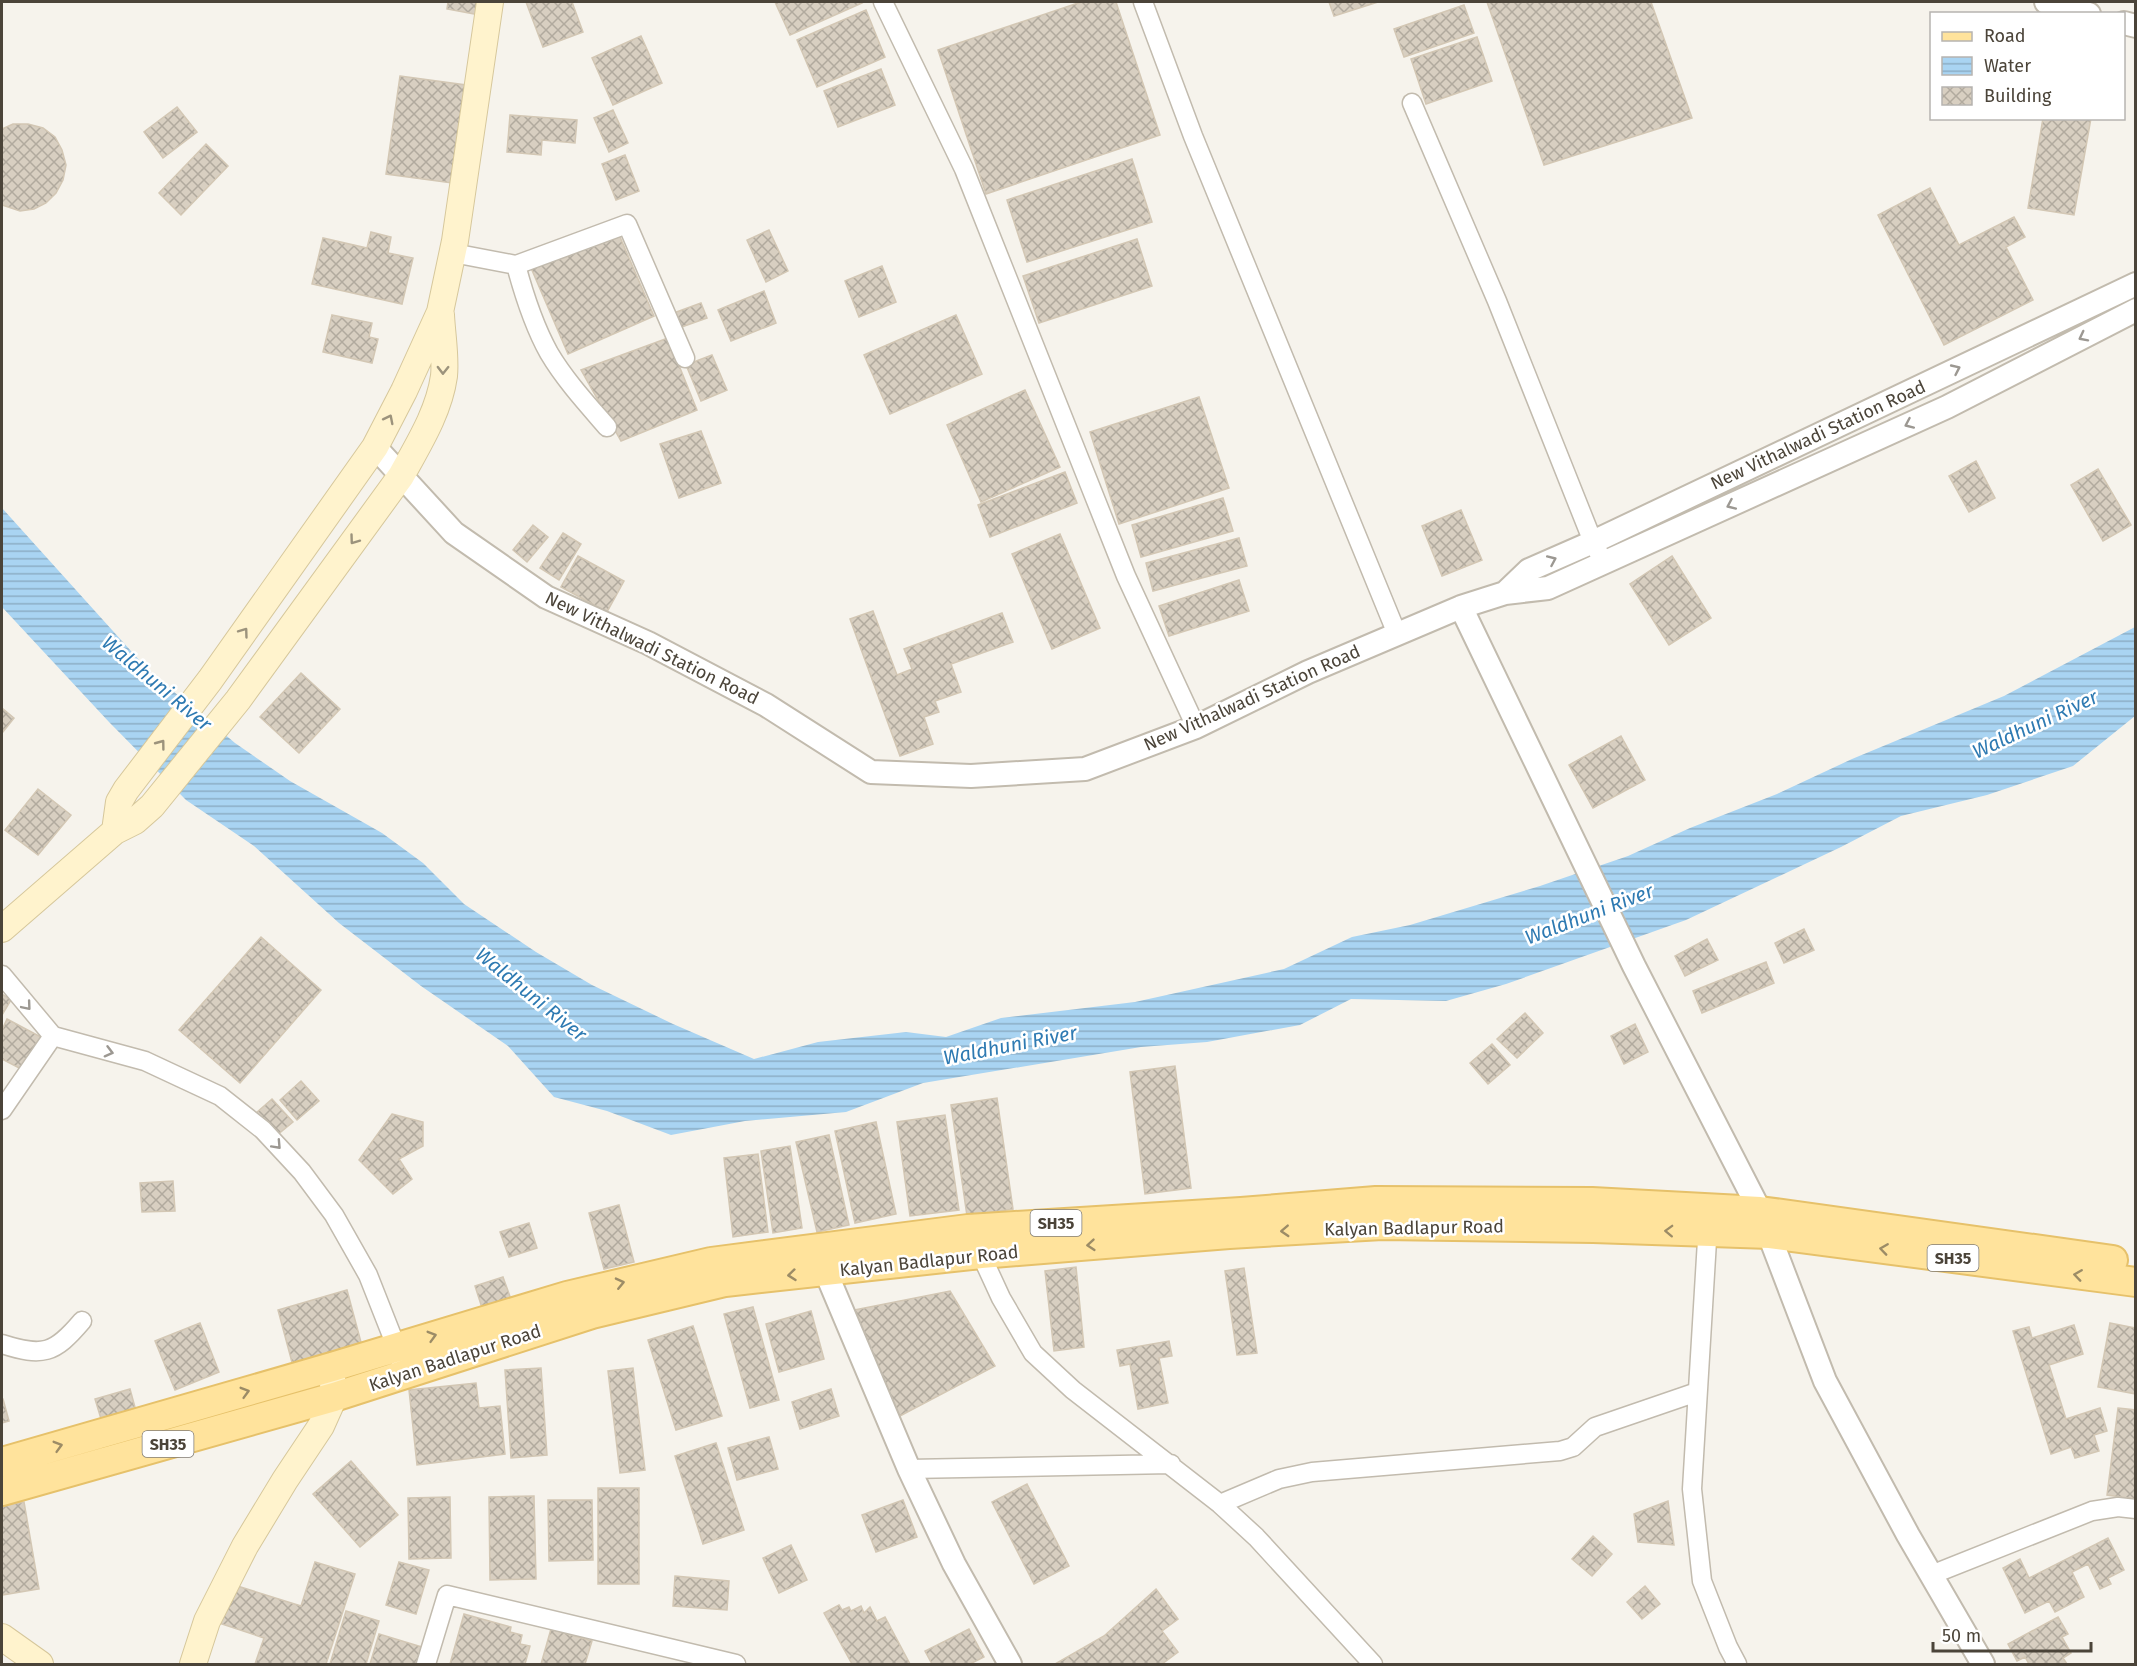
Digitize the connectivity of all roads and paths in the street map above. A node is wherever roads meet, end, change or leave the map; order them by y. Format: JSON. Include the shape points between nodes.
{"nodes":[{"id":1,"x":490,"y":2,"type":"edge"},
{"id":2,"x":884,"y":2,"type":"edge"},
{"id":3,"x":1143,"y":2,"type":"edge"},
{"id":4,"x":2046,"y":2,"type":"edge"},
{"id":5,"x":2082,"y":12,"type":"edge"},
{"id":6,"x":1412,"y":103,"type":"dead end"},
{"id":7,"x":453,"y":253,"type":"junction"},
{"id":8,"x":516,"y":265,"type":"junction"},
{"id":9,"x":2136,"y":284,"type":"edge"},
{"id":10,"x":2136,"y":310,"type":"edge"},
{"id":11,"x":440,"y":312,"type":"junction"},
{"id":12,"x":685,"y":358,"type":"dead end"},
{"id":13,"x":608,"y":427,"type":"dead end"},
{"id":14,"x":1812,"y":438,"type":"junction"},
{"id":15,"x":375,"y":447,"type":"junction"},
{"id":16,"x":1825,"y":462,"type":"junction"},
{"id":17,"x":401,"y":476,"type":"junction"},
{"id":18,"x":1593,"y":542,"type":"junction"},
{"id":19,"x":1604,"y":562,"type":"junction"},
{"id":20,"x":1505,"y":593,"type":"junction"},
{"id":21,"x":1461,"y":607,"type":"junction"},
{"id":22,"x":1397,"y":634,"type":"junction"},
{"id":23,"x":1196,"y":727,"type":"junction"},
{"id":24,"x":115,"y":831,"type":"junction"},
{"id":25,"x":2,"y":929,"type":"edge"},
{"id":26,"x":2,"y":975,"type":"edge"},
{"id":27,"x":53,"y":1036,"type":"junction"},
{"id":28,"x":2,"y":1110,"type":"edge"},
{"id":29,"x":1708,"y":1219,"type":"junction"},
{"id":30,"x":1765,"y":1222,"type":"junction"},
{"id":31,"x":968,"y":1228,"type":"junction"},
{"id":32,"x":981,"y":1254,"type":"junction"},
{"id":33,"x":820,"y":1259,"type":"junction"},
{"id":34,"x":2136,"y":1263,"type":"edge"},
{"id":35,"x":2136,"y":1282,"type":"edge"},
{"id":36,"x":82,"y":1321,"type":"dead end"},
{"id":37,"x":2,"y":1344,"type":"edge"},
{"id":38,"x":396,"y":1346,"type":"junction"},
{"id":39,"x":332,"y":1367,"type":"junction"},
{"id":40,"x":401,"y":1374,"type":"junction"},
{"id":41,"x":1697,"y":1392,"type":"junction"},
{"id":42,"x":334,"y":1397,"type":"junction"},
{"id":43,"x":2,"y":1462,"type":"edge"},
{"id":44,"x":1171,"y":1464,"type":"junction"},
{"id":45,"x":909,"y":1469,"type":"junction"},
{"id":46,"x":2,"y":1491,"type":"edge"},
{"id":47,"x":1220,"y":1504,"type":"junction"},
{"id":48,"x":2136,"y":1509,"type":"edge"},
{"id":49,"x":1931,"y":1575,"type":"junction"},
{"id":50,"x":2,"y":1637,"type":"edge"},
{"id":51,"x":40,"y":1665,"type":"edge"},
{"id":52,"x":193,"y":1665,"type":"edge"},
{"id":53,"x":426,"y":1665,"type":"edge"},
{"id":54,"x":736,"y":1665,"type":"edge"},
{"id":55,"x":1010,"y":1665,"type":"edge"},
{"id":56,"x":1373,"y":1665,"type":"edge"},
{"id":57,"x":1737,"y":1665,"type":"edge"},
{"id":58,"x":1983,"y":1665,"type":"edge"}],
"edges":[{"from":1,"to":7,"type":"main road"},
{"from":2,"to":23,"type":"street","via":[[964,169],[1126,576]]},
{"from":3,"to":22,"type":"street","via":[[1197,147]]},
{"from":4,"to":5,"type":"street"},
{"from":6,"to":18,"type":"street","via":[[1497,301]]},
{"from":7,"to":8,"type":"street"},
{"from":7,"to":11,"type":"main road"},
{"from":8,"to":12,"type":"street","via":[[627,224]]},
{"from":8,"to":13,"type":"street","via":[[525,299],[549,352],[573,388]]},
{"from":14,"to":9,"type":"street","name":"New Vithalwadi Station Road","one_way":true},
{"from":10,"to":16,"type":"street","name":"New Vithalwadi Station Road","one_way":true,"via":[[1947,407]]},
{"from":15,"to":11,"type":"main road","one_way":true},
{"from":11,"to":17,"type":"main road","one_way":true,"via":[[444,376],[421,441]]},
{"from":14,"to":16,"type":"street"},
{"from":14,"to":18,"type":"street","name":"New Vithalwadi Station Road"},
{"from":15,"to":17,"type":"street","name":"New Vithalwadi Station Road"},
{"from":24,"to":15,"type":"main road","one_way":true,"via":[[119,802],[126,790],[210,680]]},
{"from":16,"to":19,"type":"street","name":"New Vithalwadi Station Road","one_way":true},
{"from":17,"to":23,"type":"street","name":"New Vithalwadi Station Road","via":[[454,533],[546,597],[648,643],[766,705],[871,772],[971,776],[1085,768]]},
{"from":17,"to":24,"type":"main road","one_way":true,"via":[[238,700],[152,806]]},
{"from":18,"to":19,"type":"street"},
{"from":20,"to":18,"type":"street","name":"New Vithalwadi Station Road","one_way":true,"via":[[1528,570]]},
{"from":19,"to":20,"type":"street","name":"New Vithalwadi Station Road","via":[[1548,588]]},
{"from":20,"to":21,"type":"street","name":"New Vithalwadi Station Road"},
{"from":21,"to":22,"type":"street","name":"New Vithalwadi Station Road"},
{"from":21,"to":30,"type":"street","via":[[1634,966]]},
{"from":22,"to":23,"type":"street","name":"New Vithalwadi Station Road"},
{"from":24,"to":25,"type":"main road"},
{"from":26,"to":27,"type":"street","one_way":true},
{"from":27,"to":28,"type":"street"},
{"from":27,"to":38,"type":"street","one_way":true,"via":[[145,1061],[220,1096],[263,1130],[302,1172],[334,1215],[368,1275]]},
{"from":29,"to":30,"type":"main road","name":"Kalyan Badlapur Road","number":"SH35"},
{"from":29,"to":31,"type":"main road","name":"Kalyan Badlapur Road","number":"SH35","via":[[1592,1202],[1376,1201]]},
{"from":29,"to":32,"type":"main road","name":"Kalyan Badlapur Road","number":"SH35","one_way":true,"via":[[1382,1225]]},
{"from":29,"to":41,"type":"street"},
{"from":30,"to":34,"type":"main road","name":"Kalyan Badlapur Road","number":"SH35"},
{"from":35,"to":30,"type":"main road","name":"Kalyan Badlapur Road","number":"SH35","one_way":true},
{"from":30,"to":49,"type":"street","via":[[1826,1381]]},
{"from":31,"to":32,"type":"street"},
{"from":31,"to":33,"type":"main road","name":"Kalyan Badlapur Road","number":"SH35"},
{"from":32,"to":33,"type":"main road","name":"Kalyan Badlapur Road","number":"SH35"},
{"from":32,"to":44,"type":"street","via":[[1033,1353],[1073,1390]]},
{"from":38,"to":33,"type":"main road","name":"Kalyan Badlapur Road","number":"SH35","one_way":true,"via":[[567,1296],[711,1262]]},
{"from":33,"to":40,"type":"main road","name":"Kalyan Badlapur Road","number":"SH35","one_way":true,"via":[[592,1314]]},
{"from":33,"to":45,"type":"street"},
{"from":36,"to":37,"type":"street","via":[[66,1340],[45,1351],[26,1352]]},
{"from":38,"to":39,"type":"main road","name":"Kalyan Badlapur Road","number":"SH35"},
{"from":38,"to":40,"type":"street"},
{"from":39,"to":42,"type":"main road"},
{"from":43,"to":39,"type":"main road","name":"Kalyan Badlapur Road","number":"SH35","one_way":true},
{"from":40,"to":42,"type":"main road","name":"Kalyan Badlapur Road","number":"SH35"},
{"from":41,"to":47,"type":"street","via":[[1595,1427],[1573,1447],[1560,1451],[1312,1472],[1279,1479]]},
{"from":41,"to":57,"type":"street","via":[[1692,1489],[1702,1581]]},
{"from":42,"to":46,"type":"main road","name":"Kalyan Badlapur Road","number":"SH35"},
{"from":42,"to":52,"type":"main road","via":[[321,1426],[230,1574],[207,1621]]},
{"from":44,"to":45,"type":"street"},
{"from":44,"to":47,"type":"street"},
{"from":45,"to":55,"type":"street","via":[[954,1564]]},
{"from":47,"to":56,"type":"street","via":[[1256,1537]]},
{"from":48,"to":49,"type":"street","via":[[2092,1511]]},
{"from":49,"to":58,"type":"street"},
{"from":50,"to":51,"type":"main road"},
{"from":53,"to":54,"type":"street","via":[[447,1595]]}]}
